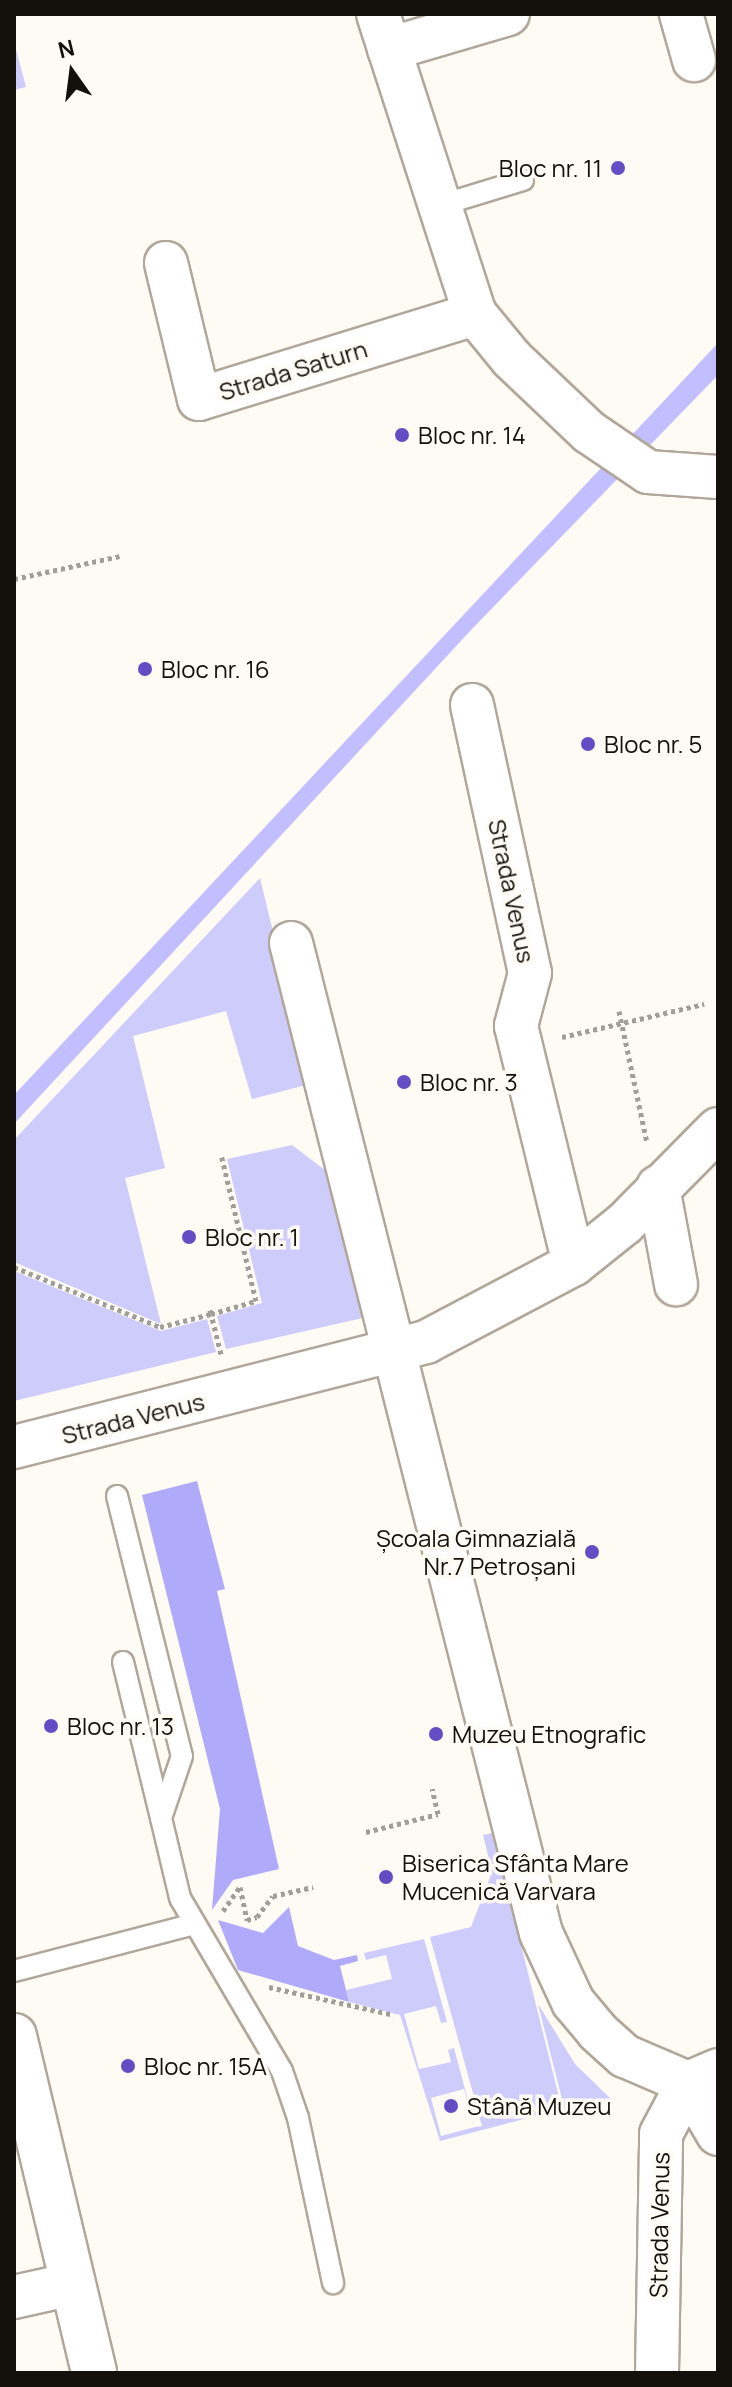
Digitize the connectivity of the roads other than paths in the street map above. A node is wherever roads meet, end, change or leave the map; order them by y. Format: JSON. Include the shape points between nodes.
{"nodes":[{"id":1,"x":508,"y":14,"type":"edge"},
{"id":2,"x":681,"y":14,"type":"edge"},
{"id":3,"x":383,"y":32,"type":"edge"},
{"id":4,"x":694,"y":60,"type":"dead end"},
{"id":5,"x":523,"y":180,"type":"dead end"},
{"id":6,"x":438,"y":206,"type":"junction"},
{"id":7,"x":166,"y":263,"type":"dead end"},
{"id":8,"x":475,"y":314,"type":"junction"},
{"id":9,"x":718,"y":477,"type":"edge"},
{"id":10,"x":472,"y":705,"type":"dead end"},
{"id":11,"x":291,"y":943,"type":"dead end"},
{"id":12,"x":718,"y":1129,"type":"edge"},
{"id":13,"x":658,"y":1187,"type":"junction"},
{"id":14,"x":574,"y":1264,"type":"junction"},
{"id":15,"x":676,"y":1284,"type":"dead end"},
{"id":16,"x":392,"y":1353,"type":"junction"},
{"id":17,"x":14,"y":1447,"type":"edge"},
{"id":18,"x":117,"y":1496,"type":"dead end"},
{"id":19,"x":123,"y":1662,"type":"dead end"},
{"id":20,"x":161,"y":1818,"type":"junction"},
{"id":21,"x":194,"y":1924,"type":"junction"},
{"id":22,"x":14,"y":1971,"type":"edge"},
{"id":23,"x":14,"y":2036,"type":"edge"},
{"id":24,"x":703,"y":2076,"type":"edge"},
{"id":25,"x":718,"y":2134,"type":"edge"},
{"id":26,"x":333,"y":2283,"type":"dead end"},
{"id":27,"x":72,"y":2284,"type":"junction"},
{"id":28,"x":14,"y":2297,"type":"edge"},
{"id":29,"x":94,"y":2373,"type":"edge"},
{"id":30,"x":657,"y":2373,"type":"edge"}],
"edges":[{"from":1,"to":3,"type":"street"},
{"from":2,"to":4,"type":"street"},
{"from":3,"to":6,"type":"street"},
{"from":5,"to":6,"type":"lane"},
{"from":6,"to":8,"type":"street"},
{"from":7,"to":8,"type":"street","name":"Strada Saturn","via":[[199,399]]},
{"from":8,"to":9,"type":"street","via":[[512,359],[589,432],[648,472]]},
{"from":10,"to":14,"type":"street","name":"Strada Venus","via":[[530,973],[516,1026]]},
{"from":11,"to":16,"type":"street"},
{"from":12,"to":13,"type":"street","name":"Strada Venus"},
{"from":13,"to":14,"type":"street","name":"Strada Venus"},
{"from":13,"to":15,"type":"street"},
{"from":14,"to":16,"type":"street","name":"Strada Venus","via":[[439,1336]]},
{"from":16,"to":17,"type":"street","name":"Strada Venus"},
{"from":16,"to":24,"type":"street","via":[[541,1933],[573,2002],[625,2056]]},
{"from":18,"to":20,"type":"lane","via":[[182,1756]]},
{"from":19,"to":20,"type":"lane"},
{"from":20,"to":21,"type":"lane","via":[[180,1898]]},
{"from":21,"to":22,"type":"lane"},
{"from":21,"to":26,"type":"lane","via":[[282,2071],[298,2118]]},
{"from":23,"to":27,"type":"street"},
{"from":24,"to":25,"type":"street"},
{"from":24,"to":30,"type":"street","name":"Strada Venus","via":[[661,2134]]},
{"from":27,"to":28,"type":"street"},
{"from":27,"to":29,"type":"street"}]}
